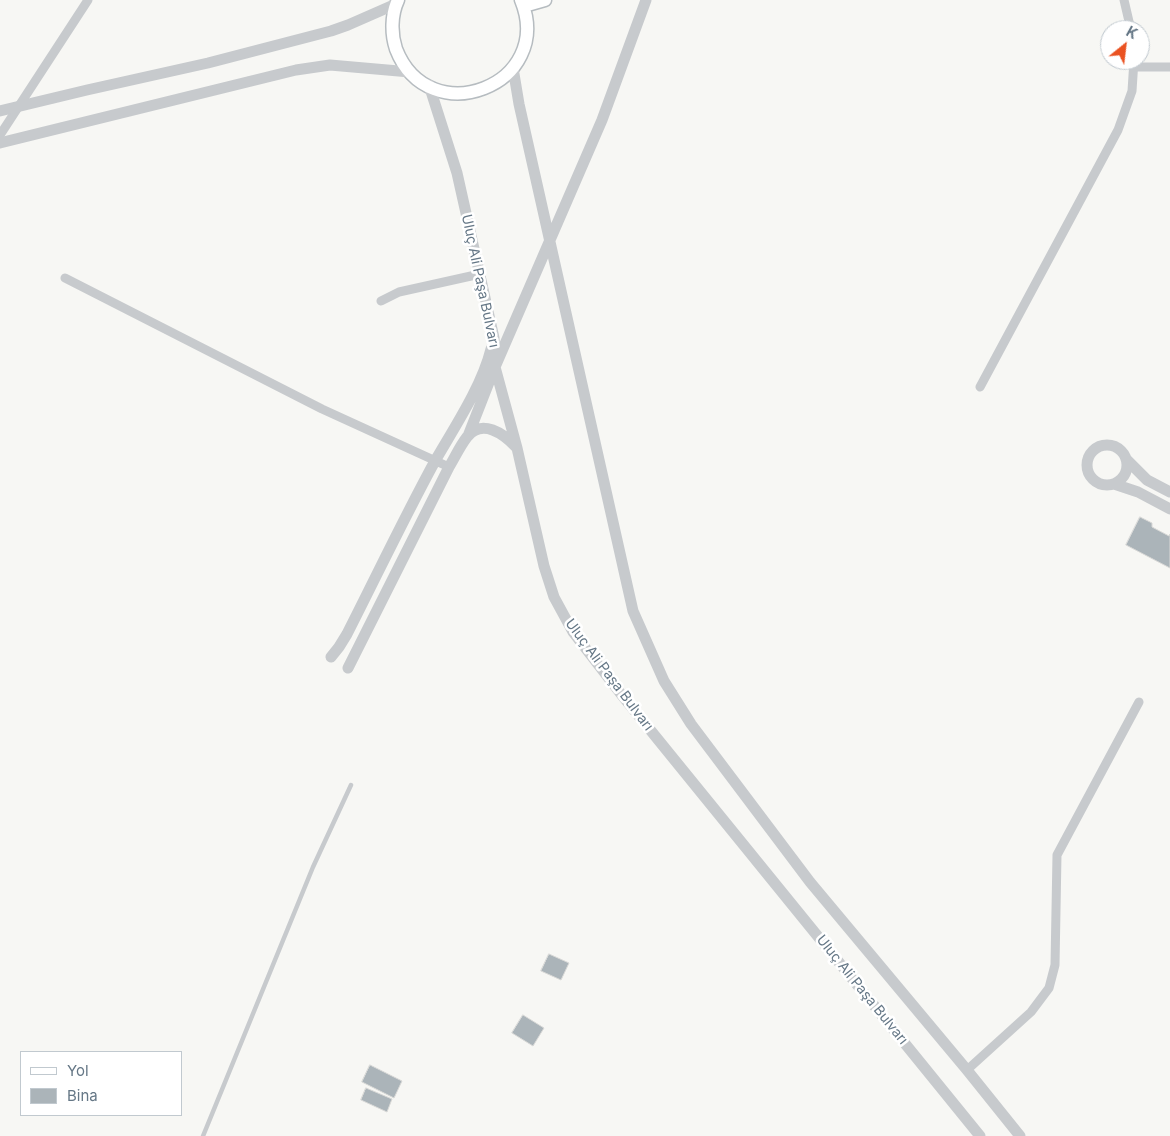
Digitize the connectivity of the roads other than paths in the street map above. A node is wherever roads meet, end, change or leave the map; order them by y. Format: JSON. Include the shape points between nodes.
{"nodes":[{"id":1,"x":88,"y":0,"type":"edge"},
{"id":2,"x":545,"y":0,"type":"edge"},
{"id":3,"x":646,"y":0,"type":"edge"},
{"id":4,"x":1124,"y":0,"type":"edge"},
{"id":5,"x":397,"y":2,"type":"edge"},
{"id":6,"x":522,"y":3,"type":"edge"},
{"id":7,"x":1129,"y":20,"type":"edge"},
{"id":8,"x":1150,"y":65,"type":"edge"},
{"id":9,"x":1170,"y":67,"type":"edge"},
{"id":10,"x":513,"y":68,"type":"junction"},
{"id":11,"x":1134,"y":70,"type":"edge"},
{"id":12,"x":410,"y":72,"type":"junction"},
{"id":13,"x":429,"y":86,"type":"junction"},
{"id":14,"x":18,"y":107,"type":"junction"},
{"id":15,"x":0,"y":111,"type":"edge"},
{"id":16,"x":0,"y":135,"type":"edge"},
{"id":17,"x":0,"y":143,"type":"edge"},
{"id":18,"x":550,"y":242,"type":"junction"},
{"id":19,"x":480,"y":274,"type":"junction"},
{"id":20,"x":65,"y":278,"type":"dead end"},
{"id":21,"x":382,"y":301,"type":"dead end"},
{"id":22,"x":494,"y":338,"type":"junction"},
{"id":23,"x":495,"y":367,"type":"junction"},
{"id":24,"x":980,"y":387,"type":"dead end"},
{"id":25,"x":468,"y":436,"type":"junction"},
{"id":26,"x":517,"y":448,"type":"junction"},
{"id":27,"x":1127,"y":460,"type":"junction"},
{"id":28,"x":435,"y":462,"type":"junction"},
{"id":29,"x":448,"y":467,"type":"junction"},
{"id":30,"x":1114,"y":484,"type":"junction"},
{"id":31,"x":1170,"y":492,"type":"edge"},
{"id":32,"x":1170,"y":509,"type":"edge"},
{"id":33,"x":331,"y":657,"type":"dead end"},
{"id":34,"x":348,"y":668,"type":"dead end"},
{"id":35,"x":1139,"y":702,"type":"dead end"},
{"id":36,"x":351,"y":785,"type":"dead end"},
{"id":37,"x":967,"y":1070,"type":"junction"},
{"id":38,"x":203,"y":1136,"type":"edge"},
{"id":39,"x":980,"y":1136,"type":"edge"},
{"id":40,"x":1020,"y":1136,"type":"edge"}],
"edges":[{"from":1,"to":14,"type":"street"},
{"from":2,"to":6,"type":"main road"},
{"from":3,"to":18,"type":"street","via":[[602,120]]},
{"from":4,"to":7,"type":"street"},
{"from":5,"to":12,"type":"main road","via":[[392,24],[395,45]]},
{"from":5,"to":14,"type":"street","via":[[331,31]]},
{"from":6,"to":10,"type":"main road","via":[[526,38]]},
{"from":8,"to":9,"type":"street"},
{"from":10,"to":13,"type":"main road","via":[[498,82],[473,92],[457,94]]},
{"from":10,"to":18,"type":"street","name":"Uluç Ali Paşa Bulvarı","via":[[518,104]]},
{"from":11,"to":24,"type":"street","via":[[1132,91],[1118,130]]},
{"from":12,"to":13,"type":"main road"},
{"from":12,"to":17,"type":"street","via":[[330,65],[296,70]]},
{"from":13,"to":19,"type":"street","name":"Uluç Ali Paşa Bulvarı","via":[[457,173]]},
{"from":14,"to":15,"type":"street"},
{"from":14,"to":16,"type":"street"},
{"from":18,"to":23,"type":"street"},
{"from":18,"to":37,"type":"street","name":"Uluç Ali Paşa Bulvarı","via":[[633,611],[664,681],[691,724],[810,882]]},
{"from":19,"to":21,"type":"street","via":[[399,292]]},
{"from":19,"to":22,"type":"street","name":"Uluç Ali Paşa Bulvarı"},
{"from":20,"to":28,"type":"street","via":[[280,388]]},
{"from":22,"to":23,"type":"street","name":"Uluç Ali Paşa Bulvarı"},
{"from":22,"to":28,"type":"street","via":[[480,378]]},
{"from":23,"to":25,"type":"street"},
{"from":23,"to":26,"type":"street","name":"Uluç Ali Paşa Bulvarı"},
{"from":25,"to":26,"type":"street","via":[[476,429],[498,431]]},
{"from":25,"to":29,"type":"street"},
{"from":26,"to":39,"type":"street","name":"Uluç Ali Paşa Bulvarı","via":[[546,573],[554,597],[573,632]]},
{"from":27,"to":30,"type":"street","via":[[1126,472]]},
{"from":27,"to":30,"type":"street","via":[[1120,449],[1108,444],[1091,452],[1087,465],[1092,477],[1102,484]]},
{"from":27,"to":31,"type":"street","via":[[1147,480]]},
{"from":28,"to":29,"type":"street"},
{"from":28,"to":33,"type":"street","via":[[347,634]]},
{"from":29,"to":34,"type":"street"},
{"from":30,"to":32,"type":"street"},
{"from":35,"to":37,"type":"street","via":[[1057,855],[1055,965],[1049,988],[1030,1012]]},
{"from":36,"to":38,"type":"lane","via":[[309,876]]},
{"from":37,"to":40,"type":"street","name":"Uluç Ali Paşa Bulvarı"}]}
